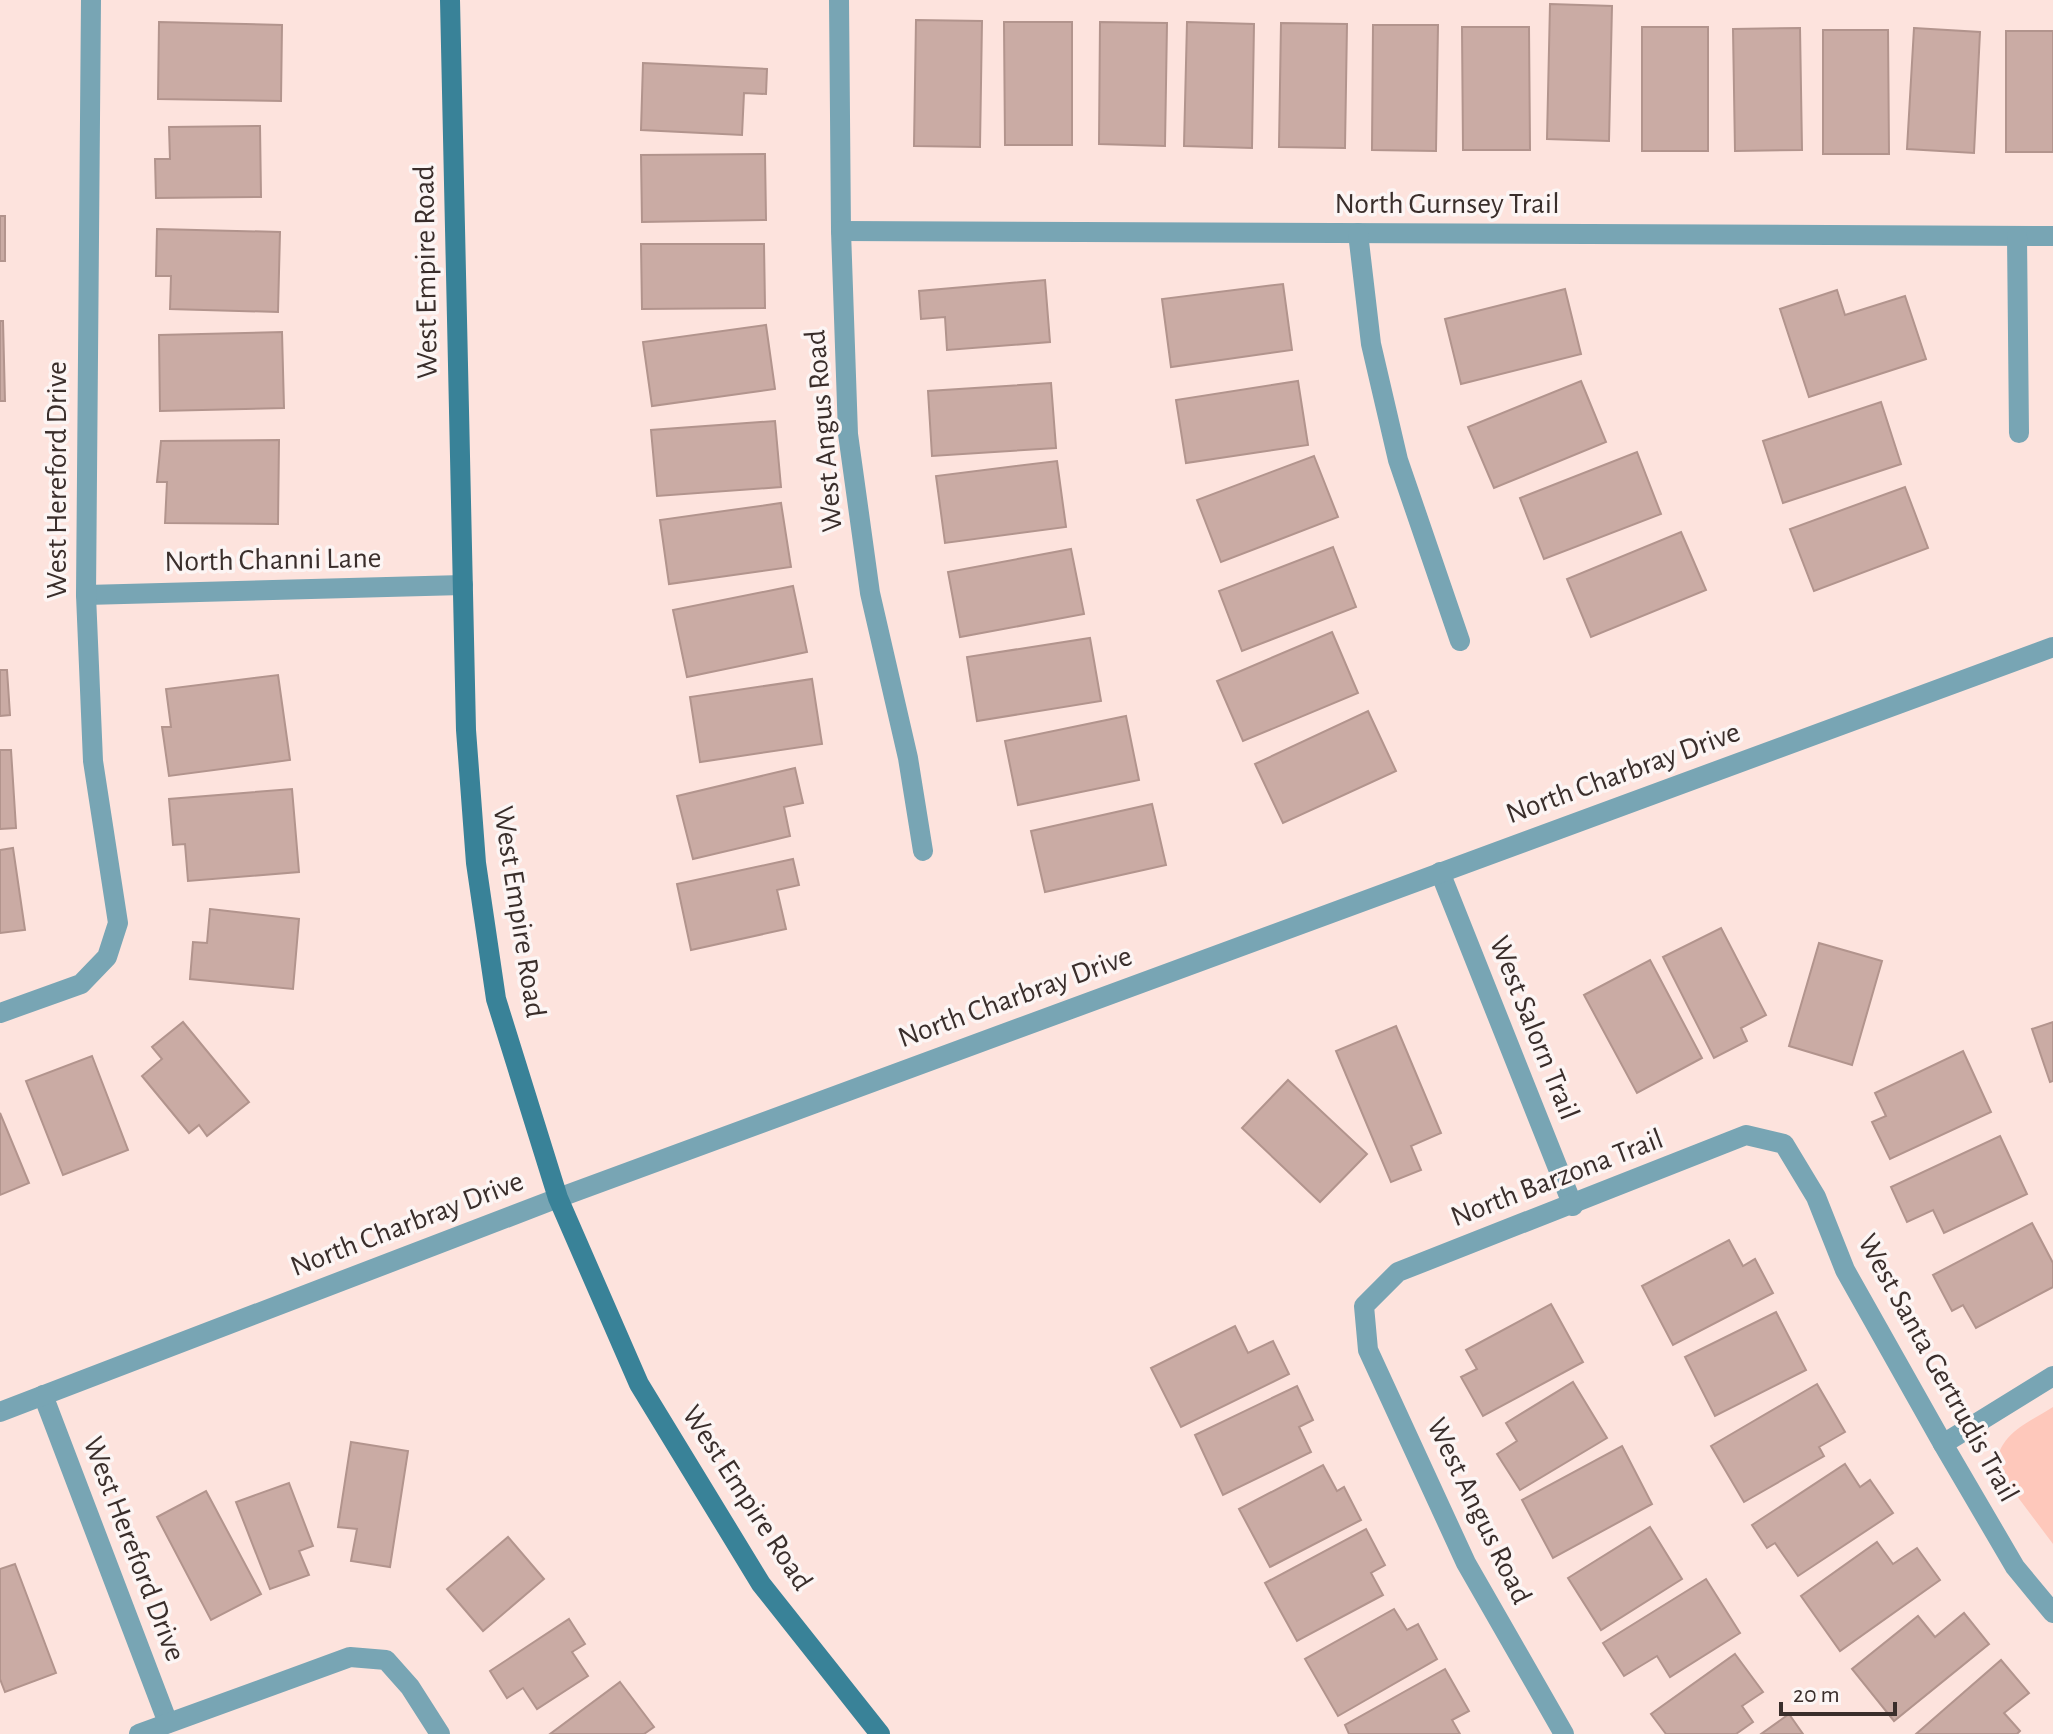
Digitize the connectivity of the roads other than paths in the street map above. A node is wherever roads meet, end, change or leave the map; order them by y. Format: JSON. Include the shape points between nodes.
{"nodes":[{"id":1,"x":91,"y":0,"type":"edge"},
{"id":2,"x":450,"y":0,"type":"edge"},
{"id":3,"x":839,"y":0,"type":"edge"},
{"id":4,"x":841,"y":231,"type":"junction"},
{"id":5,"x":1358,"y":233,"type":"junction"},
{"id":6,"x":2017,"y":236,"type":"junction"},
{"id":7,"x":2053,"y":236,"type":"edge"},
{"id":8,"x":2019,"y":433,"type":"dead end"},
{"id":9,"x":463,"y":585,"type":"junction"},
{"id":10,"x":86,"y":595,"type":"junction"},
{"id":11,"x":1460,"y":641,"type":"dead end"},
{"id":12,"x":2053,"y":647,"type":"edge"},
{"id":13,"x":923,"y":851,"type":"dead end"},
{"id":14,"x":1440,"y":872,"type":"junction"},
{"id":15,"x":0,"y":1013,"type":"edge"},
{"id":16,"x":1784,"y":1144,"type":"joint"},
{"id":17,"x":558,"y":1198,"type":"junction"},
{"id":18,"x":1573,"y":1206,"type":"junction"},
{"id":19,"x":1364,"y":1306,"type":"joint"},
{"id":20,"x":2053,"y":1376,"type":"edge"},
{"id":21,"x":43,"y":1395,"type":"junction"},
{"id":22,"x":0,"y":1412,"type":"edge"},
{"id":23,"x":1943,"y":1444,"type":"junction"},
{"id":24,"x":2053,"y":1613,"type":"edge"},
{"id":25,"x":168,"y":1723,"type":"junction"},
{"id":26,"x":139,"y":1734,"type":"edge"},
{"id":27,"x":440,"y":1734,"type":"edge"},
{"id":28,"x":880,"y":1734,"type":"edge"},
{"id":29,"x":1564,"y":1734,"type":"edge"}],
"edges":[{"from":1,"to":10,"type":"street","name":"West Hereford Drive"},
{"from":2,"to":9,"type":"street","name":"West Empire Road"},
{"from":3,"to":4,"type":"street","name":"West Angus Road"},
{"from":4,"to":5,"type":"street","name":"North Gurnsey Trail"},
{"from":4,"to":13,"type":"street","name":"West Angus Road","via":[[848,434],[864,549]]},
{"from":5,"to":6,"type":"street","name":"North Gurnsey Trail"},
{"from":5,"to":11,"type":"street","via":[[1371,344],[1398,460]]},
{"from":6,"to":7,"type":"street","name":"North Gurnsey Trail"},
{"from":6,"to":8,"type":"street"},
{"from":9,"to":10,"type":"street","name":"North Channi Lane"},
{"from":9,"to":17,"type":"street","name":"West Empire Road","via":[[476,863],[496,999]]},
{"from":10,"to":15,"type":"street","name":"West Hereford Drive","via":[[93,761],[118,923],[107,957],[81,984]]},
{"from":12,"to":14,"type":"street","name":"North Charbray Drive"},
{"from":14,"to":17,"type":"street","name":"North Charbray Drive"},
{"from":14,"to":18,"type":"street","name":"West Salorn Trail"},
{"from":16,"to":18,"type":"street","name":"North Barzona Trail","via":[[1746,1135]]},
{"from":16,"to":23,"type":"street","name":"West Santa Gertrudis Trail","via":[[1816,1197],[1845,1270]]},
{"from":17,"to":21,"type":"street","name":"North Charbray Drive"},
{"from":17,"to":28,"type":"street","name":"West Empire Road","via":[[647,1396],[761,1584]]},
{"from":18,"to":19,"type":"street","name":"North Barzona Trail","via":[[1398,1272]]},
{"from":19,"to":29,"type":"street","name":"West Angus Road","via":[[1368,1350],[1466,1563]]},
{"from":20,"to":23,"type":"street"},
{"from":21,"to":22,"type":"street","name":"North Charbray Drive"},
{"from":21,"to":25,"type":"street","name":"West Hereford Drive"},
{"from":23,"to":24,"type":"street","name":"West Santa Gertrudis Trail","via":[[2015,1567]]},
{"from":25,"to":26,"type":"street"},
{"from":25,"to":27,"type":"street","via":[[350,1657],[386,1660]]}]}
